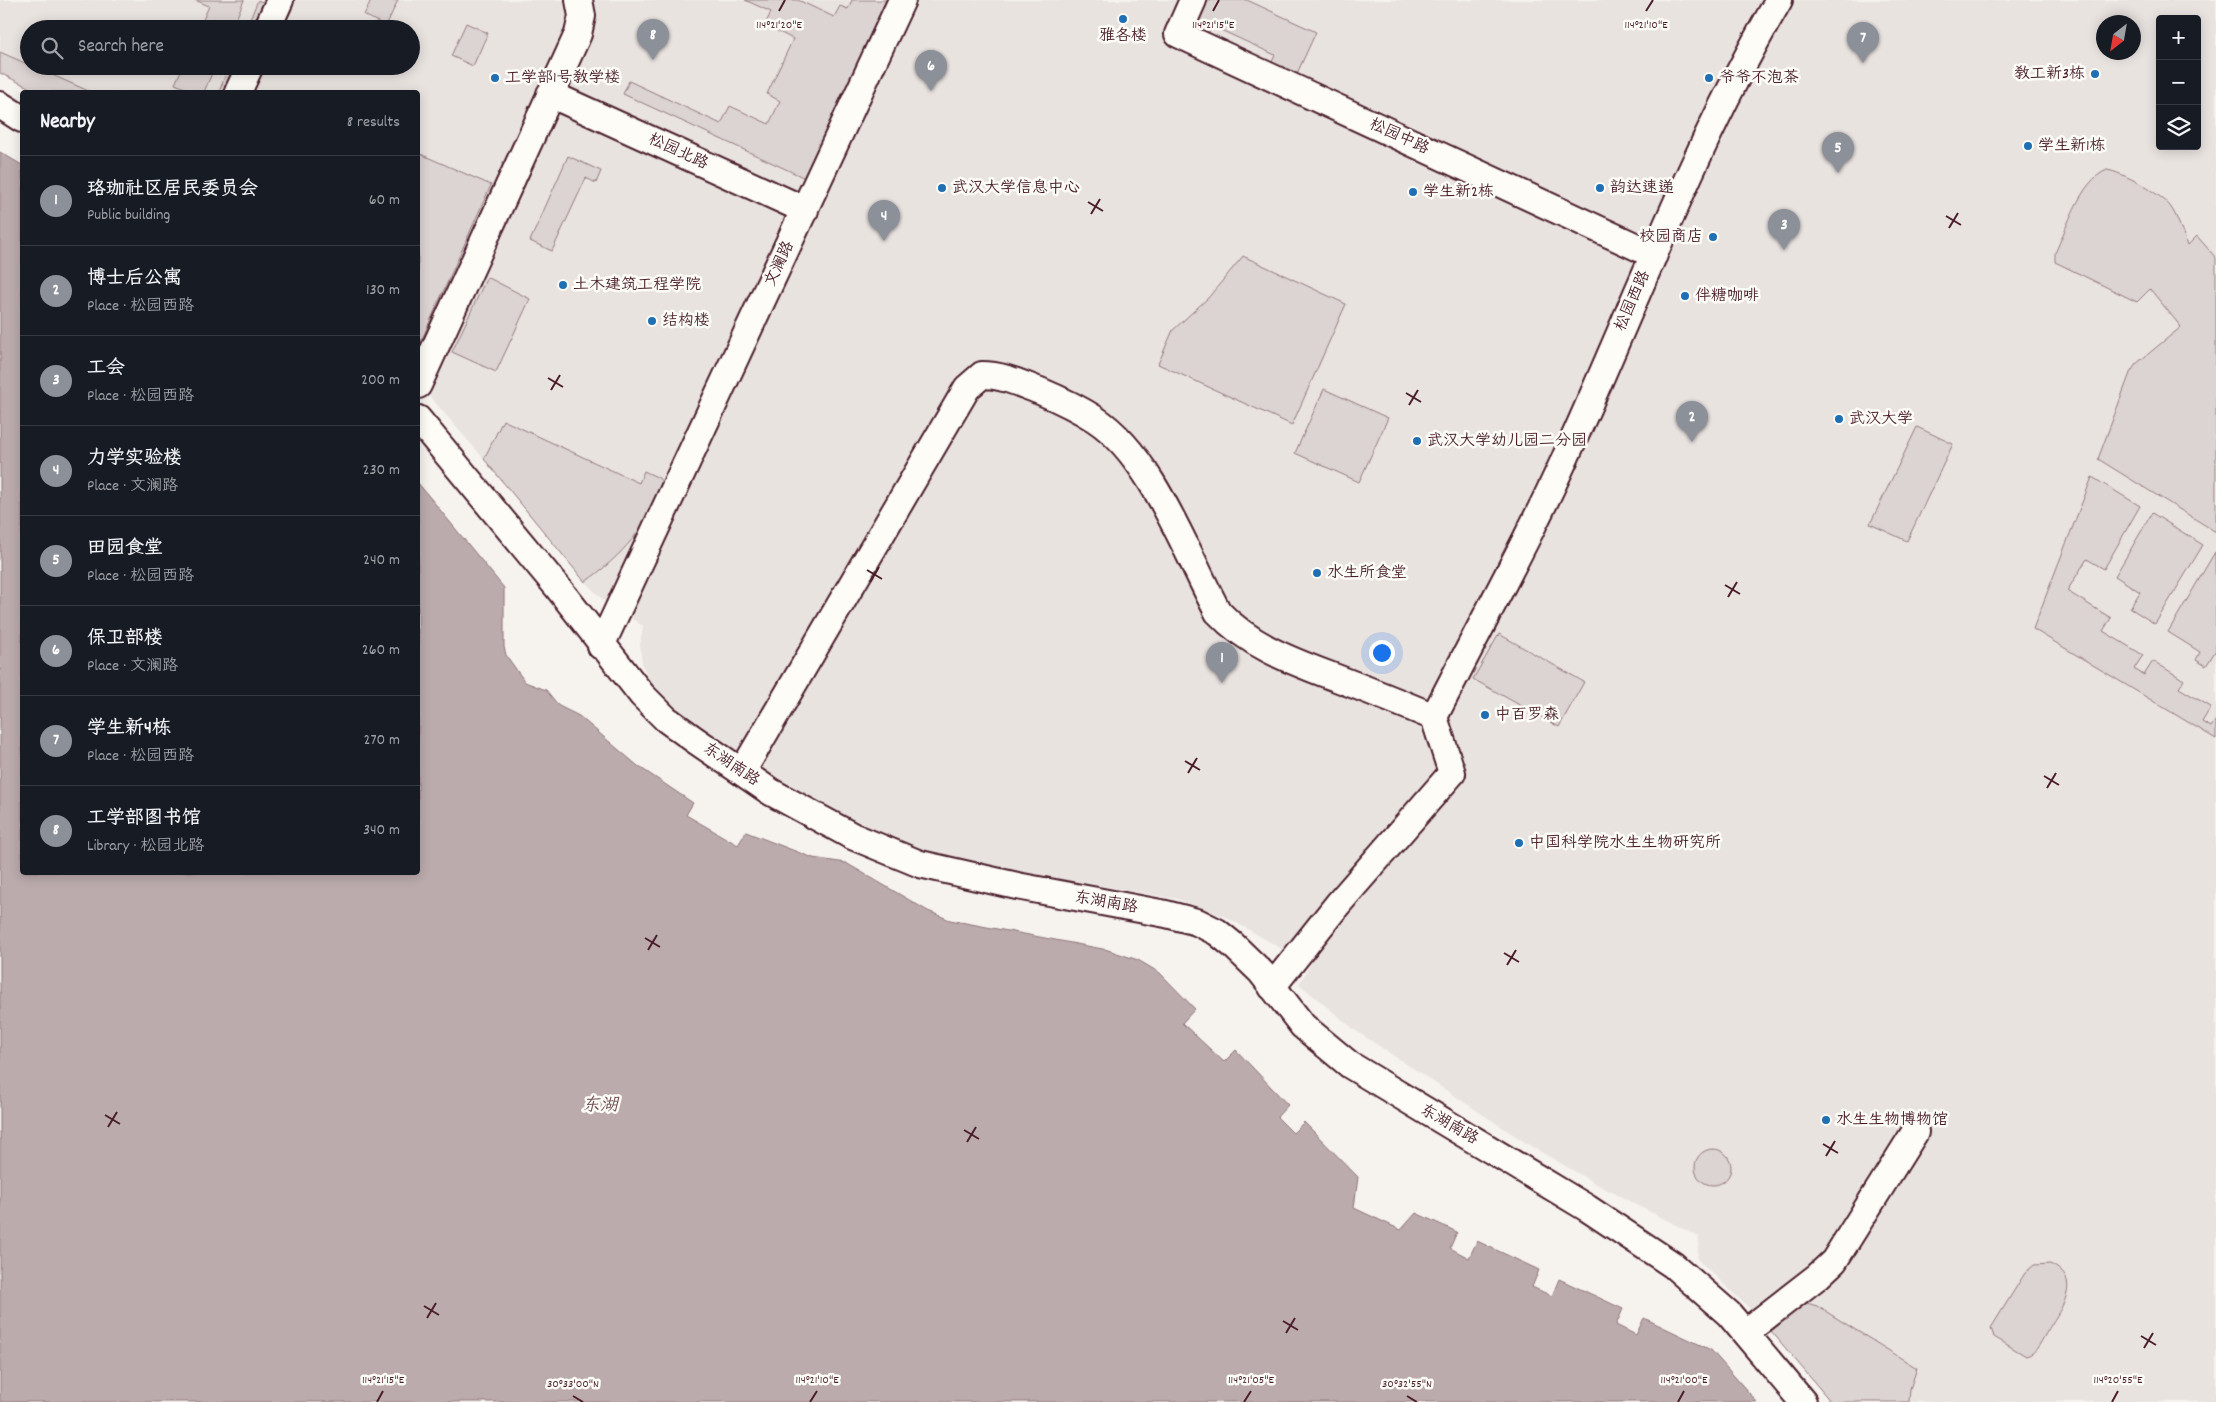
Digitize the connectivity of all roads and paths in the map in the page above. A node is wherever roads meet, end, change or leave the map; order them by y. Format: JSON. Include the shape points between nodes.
{"nodes":[{"id":1,"x":280,"y":0,"type":"edge"},
{"id":2,"x":579,"y":0,"type":"edge"},
{"id":3,"x":902,"y":0,"type":"edge"},
{"id":4,"x":1193,"y":0,"type":"edge"},
{"id":5,"x":1779,"y":0,"type":"edge"},
{"id":6,"x":271,"y":20,"type":"edge"},
{"id":7,"x":246,"y":75,"type":"edge"},
{"id":8,"x":239,"y":90,"type":"edge"},
{"id":9,"x":550,"y":94,"type":"junction"},
{"id":10,"x":0,"y":105,"type":"edge"},
{"id":11,"x":20,"y":118,"type":"edge"},
{"id":12,"x":805,"y":210,"type":"junction"},
{"id":13,"x":1654,"y":255,"type":"junction"},
{"id":14,"x":420,"y":381,"type":"edge"},
{"id":15,"x":420,"y":421,"type":"edge"},
{"id":16,"x":594,"y":636,"type":"junction"},
{"id":17,"x":1434,"y":716,"type":"junction"},
{"id":18,"x":742,"y":772,"type":"junction"},
{"id":19,"x":1272,"y":987,"type":"junction"},
{"id":20,"x":1915,"y":1132,"type":"dead end"},
{"id":21,"x":1746,"y":1332,"type":"junction"},
{"id":22,"x":1803,"y":1402,"type":"edge"}],
"edges":[{"from":1,"to":6,"type":"street"},
{"from":2,"to":9,"type":"street","via":[[581,25]]},
{"from":3,"to":12,"type":"street","name":"文澜路"},
{"from":4,"to":13,"type":"street","name":"松园中路","via":[[1178,34]]},
{"from":5,"to":13,"type":"street","name":"松园西路","via":[[1746,55],[1703,142]]},
{"from":7,"to":8,"type":"street"},
{"from":9,"to":12,"type":"street","name":"松园北路"},
{"from":9,"to":14,"type":"street"},
{"from":10,"to":11,"type":"street"},
{"from":12,"to":16,"type":"street","name":"文澜路","via":[[656,528]]},
{"from":13,"to":17,"type":"street","name":"松园西路","via":[[1564,460]]},
{"from":15,"to":16,"type":"street","name":"东湖南路"},
{"from":16,"to":18,"type":"street","name":"东湖南路","via":[[666,719]]},
{"from":17,"to":18,"type":"street","via":[[1286,658],[1230,625],[1218,612],[1151,481],[1114,435],[1096,419],[1052,396],[998,375],[982,375],[967,388]]},
{"from":17,"to":19,"type":"street","via":[[1452,773],[1338,904]]},
{"from":18,"to":19,"type":"street","name":"东湖南路","via":[[771,792],[852,836],[920,864],[1197,922],[1217,932],[1251,960]]},
{"from":19,"to":21,"type":"street","name":"东湖南路","via":[[1303,1026],[1350,1065],[1587,1208],[1673,1265]]},
{"from":20,"to":21,"type":"street","via":[[1834,1261]]},
{"from":21,"to":22,"type":"street","name":"东湖南路"}]}
